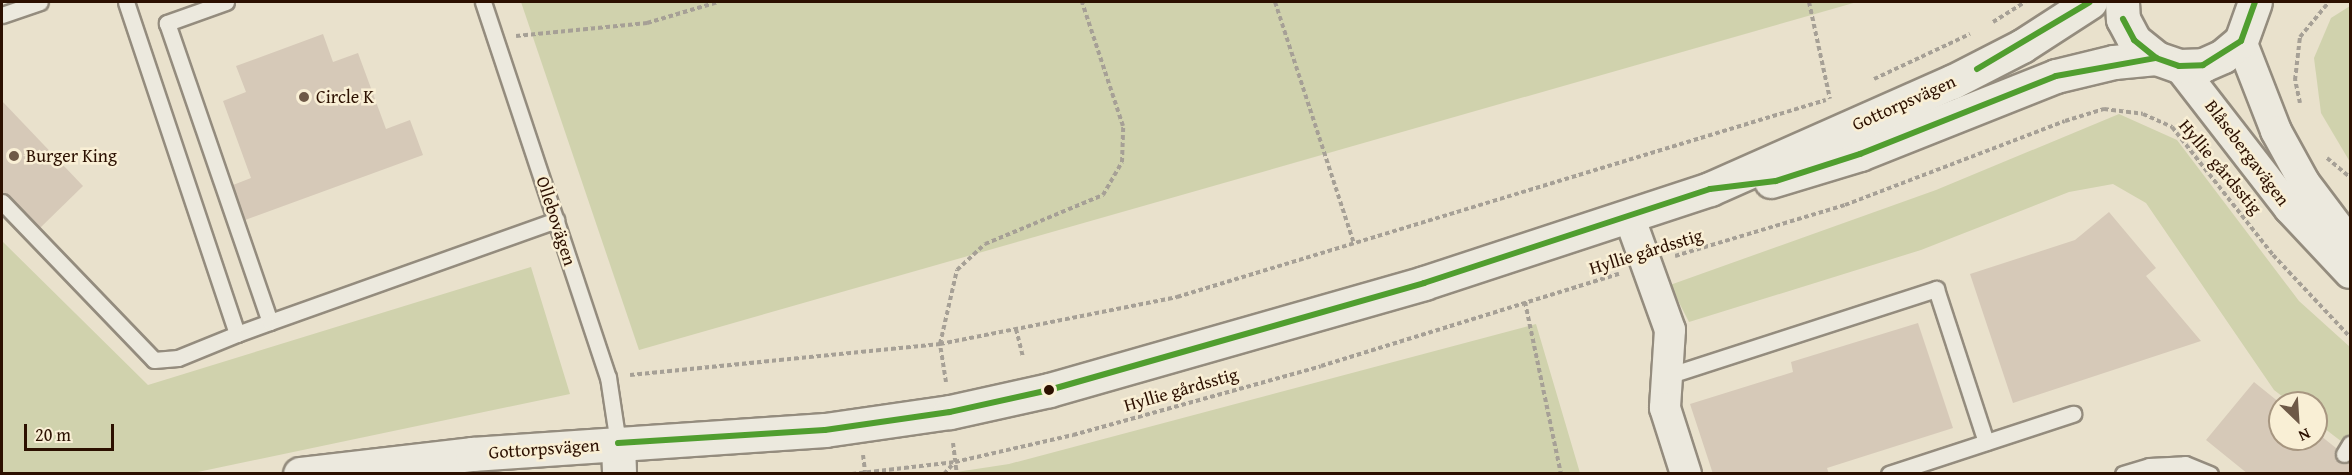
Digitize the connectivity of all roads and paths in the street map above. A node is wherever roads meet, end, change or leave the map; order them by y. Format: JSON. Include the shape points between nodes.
{"nodes":[{"id":1,"x":40,"y":2,"type":"edge"},
{"id":2,"x":126,"y":2,"type":"edge"},
{"id":3,"x":226,"y":2,"type":"edge"},
{"id":4,"x":483,"y":2,"type":"edge"},
{"id":5,"x":718,"y":2,"type":"edge"},
{"id":6,"x":1082,"y":2,"type":"edge"},
{"id":7,"x":1275,"y":2,"type":"edge"},
{"id":8,"x":1809,"y":2,"type":"edge"},
{"id":9,"x":2025,"y":2,"type":"edge"},
{"id":10,"x":2090,"y":2,"type":"edge"},
{"id":11,"x":2122,"y":2,"type":"edge"},
{"id":12,"x":2329,"y":2,"type":"edge"},
{"id":13,"x":2260,"y":5,"type":"edge"},
{"id":14,"x":2,"y":15,"type":"edge"},
{"id":15,"x":1989,"y":25,"type":"dead end"},
{"id":16,"x":1978,"y":30,"type":"dead end"},
{"id":17,"x":495,"y":38,"type":"junction"},
{"id":18,"x":2241,"y":41,"type":"junction"},
{"id":19,"x":2168,"y":62,"type":"junction"},
{"id":20,"x":1862,"y":84,"type":"dead end"},
{"id":21,"x":1840,"y":94,"type":"dead end"},
{"id":22,"x":1830,"y":99,"type":"junction"},
{"id":23,"x":2301,"y":107,"type":"dead end"},
{"id":24,"x":1710,"y":189,"type":"junction"},
{"id":25,"x":2,"y":202,"type":"edge"},
{"id":26,"x":1629,"y":216,"type":"junction"},
{"id":27,"x":556,"y":220,"type":"junction"},
{"id":28,"x":2339,"y":233,"type":"edge"},
{"id":29,"x":1354,"y":243,"type":"junction"},
{"id":30,"x":1647,"y":264,"type":"junction"},
{"id":31,"x":2350,"y":273,"type":"edge"},
{"id":32,"x":1525,"y":302,"type":"junction"},
{"id":33,"x":270,"y":322,"type":"junction"},
{"id":34,"x":1016,"y":329,"type":"junction"},
{"id":35,"x":237,"y":334,"type":"junction"},
{"id":36,"x":2350,"y":337,"type":"edge"},
{"id":37,"x":940,"y":344,"type":"junction"},
{"id":38,"x":1023,"y":357,"type":"dead end"},
{"id":39,"x":1667,"y":376,"type":"junction"},
{"id":40,"x":608,"y":377,"type":"junction"},
{"id":41,"x":2073,"y":414,"type":"dead end"},
{"id":42,"x":1986,"y":442,"type":"junction"},
{"id":43,"x":863,"y":453,"type":"dead end"},
{"id":44,"x":472,"y":454,"type":"junction"},
{"id":45,"x":619,"y":458,"type":"edge"},
{"id":46,"x":955,"y":462,"type":"junction"},
{"id":47,"x":865,"y":472,"type":"junction"},
{"id":48,"x":300,"y":474,"type":"edge"},
{"id":49,"x":380,"y":474,"type":"edge"},
{"id":50,"x":852,"y":474,"type":"edge"},
{"id":51,"x":944,"y":474,"type":"edge"},
{"id":52,"x":957,"y":474,"type":"edge"},
{"id":53,"x":1561,"y":474,"type":"edge"},
{"id":54,"x":1686,"y":474,"type":"edge"},
{"id":55,"x":1889,"y":474,"type":"edge"},
{"id":56,"x":2123,"y":474,"type":"edge"},
{"id":57,"x":2210,"y":474,"type":"edge"}],
"edges":[{"from":1,"to":14,"type":"lane"},
{"from":2,"to":35,"type":"lane"},
{"from":3,"to":33,"type":"lane","via":[[166,23]]},
{"from":4,"to":17,"type":"lane","name":"Ollebovägen"},
{"from":5,"to":17,"type":"path","via":[[647,23]]},
{"from":6,"to":37,"type":"path","via":[[1123,126],[1122,162],[1103,195],[985,244],[957,270]]},
{"from":7,"to":29,"type":"path"},
{"from":8,"to":22,"type":"path"},
{"from":9,"to":15,"type":"path"},
{"from":10,"to":24,"type":"street","name":"Gottorpsvägen","via":[[2022,46],[1952,82]]},
{"from":11,"to":19,"type":"street","via":[[2123,19],[2134,40]]},
{"from":12,"to":23,"type":"path","via":[[2300,37],[2295,80]]},
{"from":13,"to":18,"type":"street","name":"Gottorpsvägen"},
{"from":16,"to":20,"type":"path"},
{"from":17,"to":27,"type":"lane","name":"Ollebovägen"},
{"from":18,"to":19,"type":"street","name":"Gottorpsvägen","via":[[2223,56],[2203,65]]},
{"from":18,"to":28,"type":"street","name":"Blåsebergavägen","via":[[2276,131]]},
{"from":19,"to":24,"type":"street","name":"Gottorpsvägen","via":[[2114,62],[2056,76],[1860,154],[1776,181]]},
{"from":19,"to":28,"type":"street","name":"Blåsebergavägen"},
{"from":21,"to":22,"type":"path"},
{"from":22,"to":29,"type":"path"},
{"from":24,"to":26,"type":"street","name":"Gottorpsvägen"},
{"from":25,"to":35,"type":"lane","via":[[153,360],[178,358]]},
{"from":26,"to":30,"type":"street"},
{"from":26,"to":45,"type":"street","name":"Gottorpsvägen","via":[[1424,283],[1049,390],[950,412]]},
{"from":27,"to":33,"type":"lane"},
{"from":27,"to":40,"type":"lane","name":"Ollebovägen"},
{"from":28,"to":31,"type":"street","name":"Blåsebergavägen"},
{"from":29,"to":34,"type":"path","via":[[1177,297]]},
{"from":30,"to":32,"type":"path","name":"Hyllie gårdsstig"},
{"from":30,"to":36,"type":"path","name":"Hyllie gårdsstig","via":[[1845,205],[2104,109],[2143,114],[2172,127],[2273,255]]},
{"from":30,"to":39,"type":"street","via":[[1670,330]]},
{"from":32,"to":46,"type":"path","name":"Hyllie gårdsstig","via":[[1321,366]]},
{"from":32,"to":53,"type":"path"},
{"from":33,"to":35,"type":"lane"},
{"from":34,"to":37,"type":"path"},
{"from":34,"to":38,"type":"path"},
{"from":37,"to":40,"type":"path"},
{"from":39,"to":42,"type":"lane","via":[[1936,289]]},
{"from":39,"to":54,"type":"street","via":[[1665,408]]},
{"from":40,"to":45,"type":"lane","name":"Ollebovägen"},
{"from":41,"to":42,"type":"lane"},
{"from":42,"to":55,"type":"lane"},
{"from":43,"to":47,"type":"path"},
{"from":44,"to":45,"type":"street","name":"Gottorpsvägen"},
{"from":44,"to":48,"type":"street","name":"Gottorpsvägen"},
{"from":44,"to":49,"type":"street","name":"Gottorpsvägen"},
{"from":46,"to":47,"type":"path","name":"Hyllie gårdsstig"},
{"from":46,"to":51,"type":"path"},
{"from":46,"to":52,"type":"path"},
{"from":47,"to":50,"type":"path","name":"Hyllie gårdsstig"},
{"from":56,"to":57,"type":"lane","via":[[2149,466],[2185,464]]}]}
